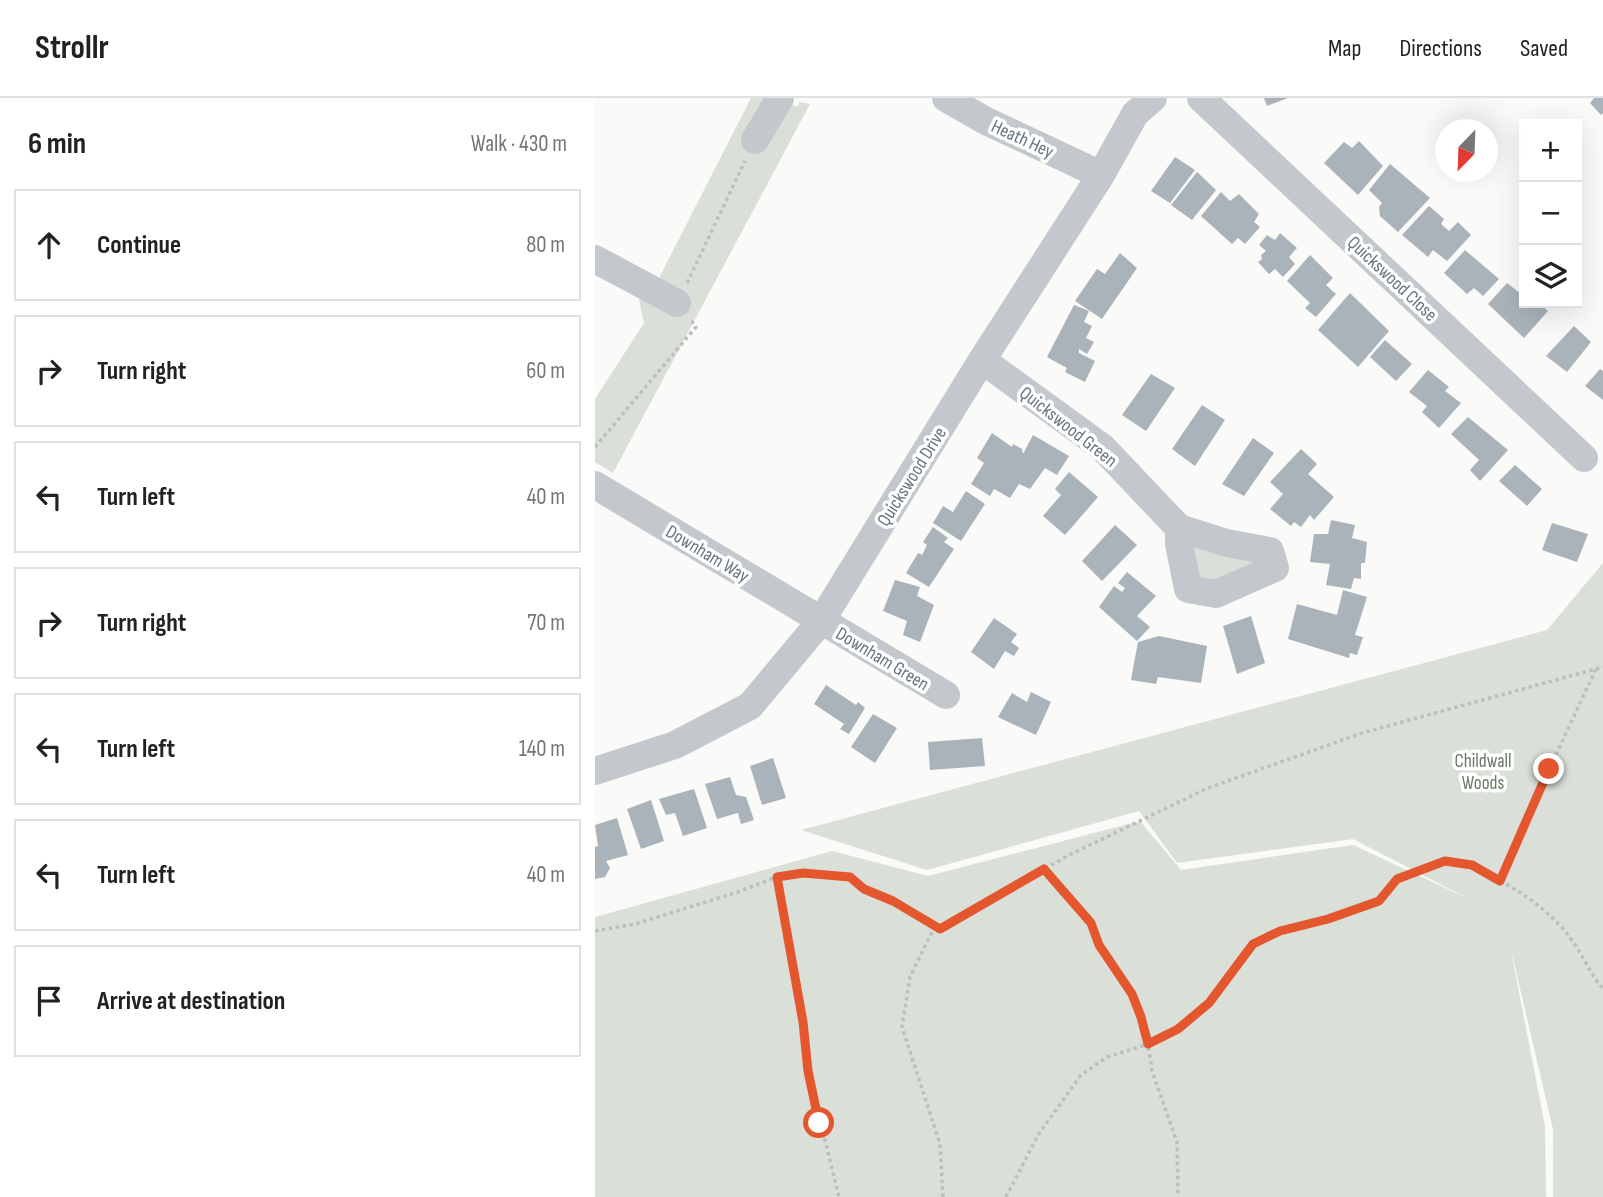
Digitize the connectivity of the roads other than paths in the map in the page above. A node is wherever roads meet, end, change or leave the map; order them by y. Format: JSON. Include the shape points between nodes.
{"nodes":[{"id":1,"x":780,"y":98,"type":"edge"},
{"id":2,"x":946,"y":98,"type":"edge"},
{"id":3,"x":1201,"y":98,"type":"edge"},
{"id":4,"x":1142,"y":103,"type":"edge"},
{"id":5,"x":755,"y":140,"type":"dead end"},
{"id":6,"x":1101,"y":175,"type":"junction"},
{"id":7,"x":595,"y":258,"type":"edge"},
{"id":8,"x":677,"y":303,"type":"dead end"},
{"id":9,"x":982,"y":360,"type":"junction"},
{"id":10,"x":1584,"y":458,"type":"dead end"},
{"id":11,"x":595,"y":485,"type":"edge"},
{"id":12,"x":1179,"y":528,"type":"dead end"},
{"id":13,"x":821,"y":621,"type":"junction"},
{"id":14,"x":946,"y":695,"type":"dead end"},
{"id":15,"x":595,"y":771,"type":"edge"}],
"edges":[{"from":1,"to":5,"type":"street"},
{"from":2,"to":6,"type":"street","name":"Heath Hey"},
{"from":3,"to":10,"type":"street","name":"Quickswood Close"},
{"from":4,"to":6,"type":"street","name":"Quickswood Drive"},
{"from":6,"to":9,"type":"street","name":"Quickswood Drive"},
{"from":7,"to":8,"type":"street"},
{"from":9,"to":12,"type":"street","name":"Quickswood Green","via":[[1102,447]]},
{"from":9,"to":13,"type":"street","name":"Quickswood Drive"},
{"from":11,"to":13,"type":"street","name":"Downham Way"},
{"from":13,"to":14,"type":"street","name":"Downham Green"},
{"from":13,"to":15,"type":"street","name":"Quickswood Drive","via":[[750,706],[675,745]]}]}
